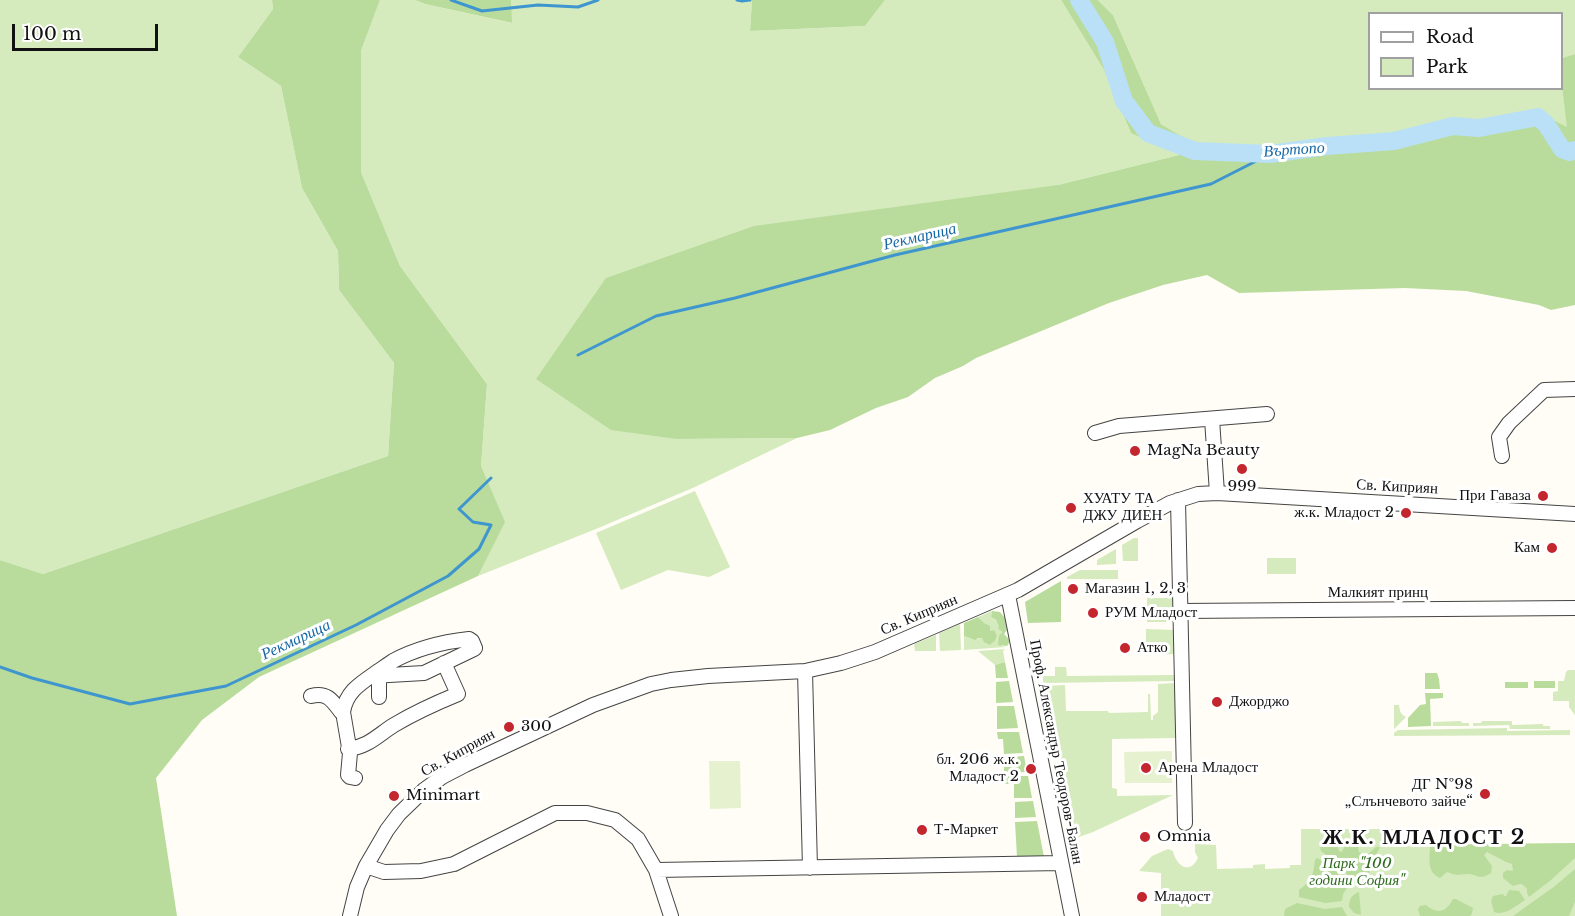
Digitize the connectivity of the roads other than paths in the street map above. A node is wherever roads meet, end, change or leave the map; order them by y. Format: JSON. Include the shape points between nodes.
{"nodes":[{"id":1,"x":1575,"y":389,"type":"edge"},
{"id":2,"x":1267,"y":414,"type":"dead end"},
{"id":3,"x":1212,"y":418,"type":"junction"},
{"id":4,"x":1095,"y":433,"type":"dead end"},
{"id":5,"x":1502,"y":456,"type":"dead end"},
{"id":6,"x":1217,"y":494,"type":"junction"},
{"id":7,"x":1178,"y":500,"type":"junction"},
{"id":8,"x":1575,"y":514,"type":"edge"},
{"id":9,"x":1008,"y":595,"type":"junction"},
{"id":10,"x":1575,"y":608,"type":"edge"},
{"id":11,"x":1180,"y":611,"type":"junction"},
{"id":12,"x":444,"y":663,"type":"junction"},
{"id":13,"x":805,"y":671,"type":"junction"},
{"id":14,"x":375,"y":676,"type":"junction"},
{"id":15,"x":311,"y":696,"type":"dead end"},
{"id":16,"x":379,"y":697,"type":"dead end"},
{"id":17,"x":338,"y":707,"type":"junction"},
{"id":18,"x":348,"y":749,"type":"junction"},
{"id":19,"x":355,"y":778,"type":"dead end"},
{"id":20,"x":1185,"y":823,"type":"dead end"},
{"id":21,"x":1061,"y":863,"type":"junction"},
{"id":22,"x":366,"y":866,"type":"junction"},
{"id":23,"x":810,"y":868,"type":"junction"},
{"id":24,"x":656,"y":870,"type":"junction"},
{"id":25,"x":350,"y":916,"type":"edge"},
{"id":26,"x":671,"y":916,"type":"edge"},
{"id":27,"x":1072,"y":916,"type":"edge"}],
"edges":[{"from":1,"to":5,"type":"street","via":[[1544,390],[1499,437]]},
{"from":2,"to":3,"type":"street"},
{"from":3,"to":4,"type":"street","via":[[1119,426]]},
{"from":3,"to":6,"type":"street"},
{"from":6,"to":7,"type":"street","name":"Св. Киприян"},
{"from":6,"to":8,"type":"street","name":"Св. Киприян"},
{"from":7,"to":9,"type":"street","name":"Св. Киприян"},
{"from":7,"to":11,"type":"street"},
{"from":9,"to":13,"type":"street","name":"Св. Киприян","via":[[875,652]]},
{"from":9,"to":21,"type":"street","name":"Проф. Александър Теодоров-Балан"},
{"from":10,"to":11,"type":"street","name":"Малкият принц"},
{"from":11,"to":20,"type":"street"},
{"from":12,"to":14,"type":"street","via":[[424,673]]},
{"from":12,"to":14,"type":"street","via":[[474,649],[472,641],[443,642],[423,648],[394,661]]},
{"from":12,"to":18,"type":"street","via":[[458,694],[407,718],[358,748]]},
{"from":13,"to":22,"type":"street","name":"Св. Киприян","via":[[670,680],[593,705],[465,765],[430,786],[399,814]]},
{"from":13,"to":23,"type":"street"},
{"from":14,"to":16,"type":"street"},
{"from":14,"to":17,"type":"street","via":[[360,683]]},
{"from":15,"to":17,"type":"street","via":[[323,694]]},
{"from":17,"to":18,"type":"street"},
{"from":18,"to":19,"type":"street","via":[[348,775]]},
{"from":21,"to":23,"type":"street"},
{"from":21,"to":27,"type":"street","name":"Проф. Александър Теодоров-Балан"},
{"from":22,"to":24,"type":"street","via":[[384,872],[421,871],[454,864],[555,813],[587,813],[615,820],[638,839]]},
{"from":22,"to":25,"type":"street","name":"Св. Киприян"},
{"from":23,"to":24,"type":"street"},
{"from":24,"to":26,"type":"street"}]}
